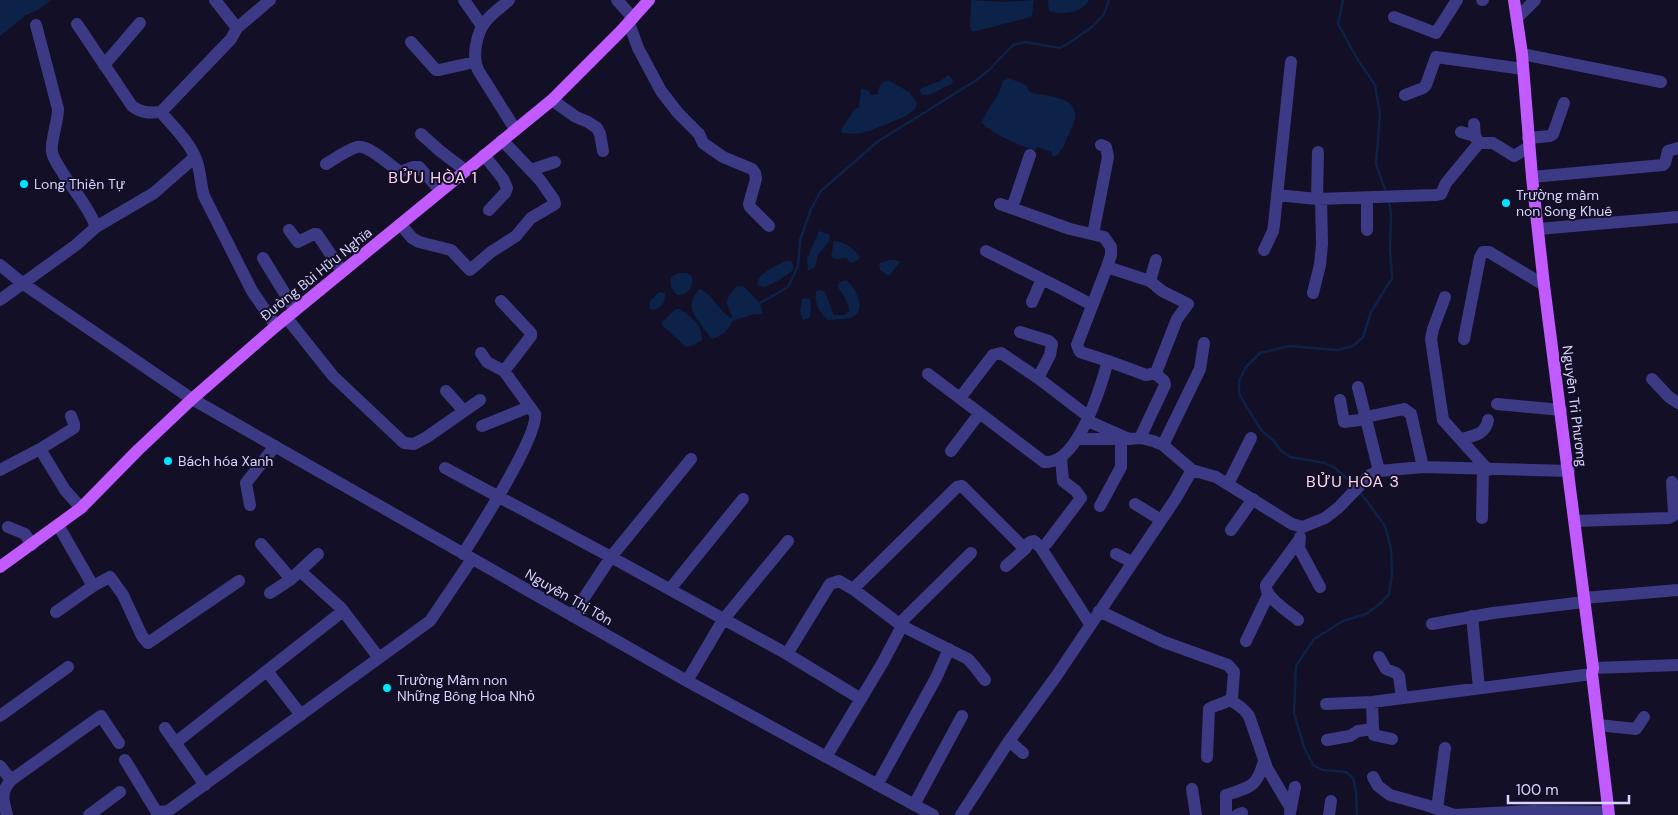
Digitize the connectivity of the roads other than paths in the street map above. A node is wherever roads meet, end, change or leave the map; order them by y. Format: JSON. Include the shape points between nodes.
{"nodes":[{"id":1,"x":215,"y":0,"type":"edge"},
{"id":2,"x":270,"y":0,"type":"edge"},
{"id":3,"x":464,"y":0,"type":"edge"},
{"id":4,"x":509,"y":0,"type":"edge"},
{"id":5,"x":617,"y":0,"type":"edge"},
{"id":6,"x":649,"y":0,"type":"edge"},
{"id":7,"x":1457,"y":0,"type":"edge"},
{"id":8,"x":1514,"y":0,"type":"edge"},
{"id":9,"x":1535,"y":0,"type":"edge"},
{"id":10,"x":1394,"y":17,"type":"dead end"},
{"id":11,"x":1517,"y":18,"type":"junction"},
{"id":12,"x":631,"y":21,"type":"junction"},
{"id":13,"x":140,"y":23,"type":"dead end"},
{"id":14,"x":77,"y":24,"type":"dead end"},
{"id":15,"x":36,"y":25,"type":"dead end"},
{"id":16,"x":482,"y":26,"type":"junction"},
{"id":17,"x":237,"y":28,"type":"junction"},
{"id":18,"x":411,"y":42,"type":"dead end"},
{"id":19,"x":1522,"y":54,"type":"junction"},
{"id":20,"x":475,"y":62,"type":"junction"},
{"id":21,"x":1291,"y":62,"type":"dead end"},
{"id":22,"x":104,"y":65,"type":"junction"},
{"id":23,"x":1523,"y":68,"type":"junction"},
{"id":24,"x":1661,"y":82,"type":"dead end"},
{"id":25,"x":1405,"y":95,"type":"dead end"},
{"id":26,"x":552,"y":100,"type":"junction"},
{"id":27,"x":1564,"y":103,"type":"dead end"},
{"id":28,"x":161,"y":112,"type":"junction"},
{"id":29,"x":515,"y":129,"type":"junction"},
{"id":30,"x":1462,"y":132,"type":"dead end"},
{"id":31,"x":421,"y":134,"type":"dead end"},
{"id":32,"x":1476,"y":134,"type":"junction"},
{"id":33,"x":502,"y":140,"type":"junction"},
{"id":34,"x":1529,"y":143,"type":"junction"},
{"id":35,"x":1101,"y":145,"type":"dead end"},
{"id":36,"x":1678,"y":148,"type":"edge"},
{"id":37,"x":603,"y":151,"type":"dead end"},
{"id":38,"x":1318,"y":152,"type":"dead end"},
{"id":39,"x":484,"y":155,"type":"junction"},
{"id":40,"x":1030,"y":155,"type":"dead end"},
{"id":41,"x":195,"y":157,"type":"junction"},
{"id":42,"x":555,"y":162,"type":"dead end"},
{"id":43,"x":326,"y":164,"type":"dead end"},
{"id":44,"x":466,"y":170,"type":"junction"},
{"id":45,"x":531,"y":170,"type":"junction"},
{"id":46,"x":1532,"y":176,"type":"junction"},
{"id":47,"x":440,"y":190,"type":"junction"},
{"id":48,"x":1277,"y":195,"type":"junction"},
{"id":49,"x":1367,"y":198,"type":"junction"},
{"id":50,"x":1319,"y":199,"type":"junction"},
{"id":51,"x":489,"y":210,"type":"dead end"},
{"id":52,"x":1678,"y":217,"type":"edge"},
{"id":53,"x":400,"y":225,"type":"junction"},
{"id":54,"x":96,"y":226,"type":"junction"},
{"id":55,"x":769,"y":226,"type":"dead end"},
{"id":56,"x":289,"y":230,"type":"dead end"},
{"id":57,"x":1367,"y":230,"type":"dead end"},
{"id":58,"x":1538,"y":230,"type":"junction"},
{"id":59,"x":1093,"y":234,"type":"junction"},
{"id":60,"x":1264,"y":250,"type":"dead end"},
{"id":61,"x":986,"y":251,"type":"dead end"},
{"id":62,"x":263,"y":258,"type":"dead end"},
{"id":63,"x":1156,"y":260,"type":"dead end"},
{"id":64,"x":0,"y":264,"type":"edge"},
{"id":65,"x":1107,"y":267,"type":"junction"},
{"id":66,"x":342,"y":271,"type":"junction"},
{"id":67,"x":1042,"y":279,"type":"junction"},
{"id":68,"x":1150,"y":281,"type":"junction"},
{"id":69,"x":22,"y":283,"type":"junction"},
{"id":70,"x":1544,"y":285,"type":"junction"},
{"id":71,"x":1313,"y":293,"type":"dead end"},
{"id":72,"x":1445,"y":297,"type":"dead end"},
{"id":73,"x":0,"y":300,"type":"edge"},
{"id":74,"x":500,"y":301,"type":"dead end"},
{"id":75,"x":1032,"y":302,"type":"dead end"},
{"id":76,"x":1092,"y":306,"type":"junction"},
{"id":77,"x":290,"y":314,"type":"junction"},
{"id":78,"x":276,"y":326,"type":"junction"},
{"id":79,"x":1020,"y":332,"type":"dead end"},
{"id":80,"x":1464,"y":339,"type":"dead end"},
{"id":81,"x":1204,"y":343,"type":"dead end"},
{"id":82,"x":481,"y":353,"type":"dead end"},
{"id":83,"x":1108,"y":361,"type":"junction"},
{"id":84,"x":504,"y":371,"type":"junction"},
{"id":85,"x":1157,"y":373,"type":"junction"},
{"id":86,"x":928,"y":374,"type":"dead end"},
{"id":87,"x":1038,"y":378,"type":"junction"},
{"id":88,"x":1652,"y":379,"type":"dead end"},
{"id":89,"x":1358,"y":387,"type":"dead end"},
{"id":90,"x":446,"y":391,"type":"dead end"},
{"id":91,"x":960,"y":398,"type":"junction"},
{"id":92,"x":192,"y":399,"type":"junction"},
{"id":93,"x":480,"y":400,"type":"dead end"},
{"id":94,"x":1340,"y":400,"type":"dead end"},
{"id":95,"x":1678,"y":403,"type":"edge"},
{"id":96,"x":1497,"y":404,"type":"dead end"},
{"id":97,"x":529,"y":408,"type":"junction"},
{"id":98,"x":1561,"y":410,"type":"junction"},
{"id":99,"x":464,"y":411,"type":"junction"},
{"id":100,"x":980,"y":414,"type":"junction"},
{"id":101,"x":71,"y":416,"type":"dead end"},
{"id":102,"x":1366,"y":418,"type":"junction"},
{"id":103,"x":1088,"y":419,"type":"junction"},
{"id":104,"x":1488,"y":420,"type":"dead end"},
{"id":105,"x":482,"y":426,"type":"dead end"},
{"id":106,"x":1251,"y":438,"type":"dead end"},
{"id":107,"x":1077,"y":439,"type":"junction"},
{"id":108,"x":1130,"y":439,"type":"junction"},
{"id":109,"x":1461,"y":439,"type":"junction"},
{"id":110,"x":1163,"y":445,"type":"junction"},
{"id":111,"x":275,"y":446,"type":"junction"},
{"id":112,"x":40,"y":449,"type":"junction"},
{"id":113,"x":951,"y":451,"type":"dead end"},
{"id":114,"x":1061,"y":458,"type":"junction"},
{"id":115,"x":691,"y":459,"type":"dead end"},
{"id":116,"x":1423,"y":467,"type":"junction"},
{"id":117,"x":446,"y":468,"type":"dead end"},
{"id":118,"x":0,"y":470,"type":"edge"},
{"id":119,"x":1192,"y":470,"type":"junction"},
{"id":120,"x":1486,"y":470,"type":"junction"},
{"id":121,"x":1379,"y":471,"type":"junction"},
{"id":122,"x":1569,"y":471,"type":"junction"},
{"id":123,"x":1672,"y":482,"type":"dead end"},
{"id":124,"x":1228,"y":484,"type":"junction"},
{"id":125,"x":500,"y":496,"type":"junction"},
{"id":126,"x":743,"y":499,"type":"dead end"},
{"id":127,"x":1253,"y":499,"type":"junction"},
{"id":128,"x":1134,"y":504,"type":"dead end"},
{"id":129,"x":250,"y":506,"type":"dead end"},
{"id":130,"x":1100,"y":506,"type":"dead end"},
{"id":131,"x":81,"y":508,"type":"junction"},
{"id":132,"x":1482,"y":518,"type":"dead end"},
{"id":133,"x":1160,"y":520,"type":"junction"},
{"id":134,"x":1575,"y":521,"type":"junction"},
{"id":135,"x":58,"y":525,"type":"junction"},
{"id":136,"x":8,"y":527,"type":"dead end"},
{"id":137,"x":1303,"y":527,"type":"junction"},
{"id":138,"x":1231,"y":530,"type":"dead end"},
{"id":139,"x":1299,"y":540,"type":"junction"},
{"id":140,"x":788,"y":541,"type":"dead end"},
{"id":141,"x":261,"y":544,"type":"dead end"},
{"id":142,"x":32,"y":545,"type":"junction"},
{"id":143,"x":1042,"y":548,"type":"junction"},
{"id":144,"x":1025,"y":549,"type":"junction"},
{"id":145,"x":971,"y":553,"type":"dead end"},
{"id":146,"x":318,"y":554,"type":"dead end"},
{"id":147,"x":1116,"y":554,"type":"dead end"},
{"id":148,"x":467,"y":557,"type":"junction"},
{"id":149,"x":611,"y":557,"type":"junction"},
{"id":150,"x":1132,"y":562,"type":"junction"},
{"id":151,"x":1006,"y":566,"type":"dead end"},
{"id":152,"x":0,"y":567,"type":"edge"},
{"id":153,"x":295,"y":575,"type":"junction"},
{"id":154,"x":239,"y":581,"type":"dead end"},
{"id":155,"x":93,"y":586,"type":"junction"},
{"id":156,"x":1320,"y":587,"type":"dead end"},
{"id":157,"x":670,"y":589,"type":"junction"},
{"id":158,"x":853,"y":589,"type":"junction"},
{"id":159,"x":1678,"y":590,"type":"edge"},
{"id":160,"x":270,"y":593,"type":"dead end"},
{"id":161,"x":1268,"y":595,"type":"junction"},
{"id":162,"x":1584,"y":600,"type":"junction"},
{"id":163,"x":344,"y":611,"type":"junction"},
{"id":164,"x":1099,"y":611,"type":"junction"},
{"id":165,"x":56,"y":612,"type":"dead end"},
{"id":166,"x":572,"y":616,"type":"junction"},
{"id":167,"x":1472,"y":616,"type":"junction"},
{"id":168,"x":724,"y":620,"type":"junction"},
{"id":169,"x":1298,"y":620,"type":"dead end"},
{"id":170,"x":1090,"y":624,"type":"junction"},
{"id":171,"x":1432,"y":624,"type":"dead end"},
{"id":172,"x":901,"y":625,"type":"junction"},
{"id":173,"x":1246,"y":641,"type":"dead end"},
{"id":174,"x":949,"y":649,"type":"junction"},
{"id":175,"x":787,"y":654,"type":"junction"},
{"id":176,"x":1379,"y":657,"type":"dead end"},
{"id":177,"x":379,"y":658,"type":"junction"},
{"id":178,"x":1678,"y":665,"type":"edge"},
{"id":179,"x":68,"y":667,"type":"dead end"},
{"id":180,"x":267,"y":671,"type":"junction"},
{"id":181,"x":1592,"y":671,"type":"junction"},
{"id":182,"x":985,"y":680,"type":"dead end"},
{"id":183,"x":687,"y":681,"type":"junction"},
{"id":184,"x":1478,"y":688,"type":"junction"},
{"id":185,"x":1402,"y":698,"type":"junction"},
{"id":186,"x":861,"y":700,"type":"junction"},
{"id":187,"x":1229,"y":700,"type":"junction"},
{"id":188,"x":1372,"y":702,"type":"junction"},
{"id":189,"x":1326,"y":704,"type":"dead end"},
{"id":190,"x":301,"y":715,"type":"junction"},
{"id":191,"x":0,"y":716,"type":"edge"},
{"id":192,"x":962,"y":716,"type":"dead end"},
{"id":193,"x":1644,"y":718,"type":"dead end"},
{"id":194,"x":1598,"y":725,"type":"junction"},
{"id":195,"x":166,"y":728,"type":"dead end"},
{"id":196,"x":1373,"y":729,"type":"junction"},
{"id":197,"x":1392,"y":739,"type":"dead end"},
{"id":198,"x":1327,"y":740,"type":"dead end"},
{"id":199,"x":1009,"y":741,"type":"junction"},
{"id":200,"x":175,"y":742,"type":"junction"},
{"id":201,"x":119,"y":744,"type":"dead end"},
{"id":202,"x":1445,"y":748,"type":"dead end"},
{"id":203,"x":1023,"y":753,"type":"dead end"},
{"id":204,"x":826,"y":757,"type":"junction"},
{"id":205,"x":1207,"y":757,"type":"dead end"},
{"id":206,"x":125,"y":760,"type":"dead end"},
{"id":207,"x":1264,"y":761,"type":"junction"},
{"id":208,"x":0,"y":766,"type":"edge"},
{"id":209,"x":1373,"y":777,"type":"dead end"},
{"id":210,"x":12,"y":780,"type":"junction"},
{"id":211,"x":205,"y":785,"type":"junction"},
{"id":212,"x":877,"y":785,"type":"junction"},
{"id":213,"x":1295,"y":787,"type":"dead end"},
{"id":214,"x":1192,"y":789,"type":"dead end"},
{"id":215,"x":120,"y":792,"type":"dead end"},
{"id":216,"x":1331,"y":801,"type":"dead end"},
{"id":217,"x":914,"y":805,"type":"junction"},
{"id":218,"x":1437,"y":809,"type":"junction"},
{"id":219,"x":1290,"y":811,"type":"edge"},
{"id":220,"x":1608,"y":813,"type":"edge"},
{"id":221,"x":6,"y":815,"type":"edge"},
{"id":222,"x":89,"y":815,"type":"edge"},
{"id":223,"x":933,"y":815,"type":"edge"},
{"id":224,"x":961,"y":815,"type":"edge"},
{"id":225,"x":1196,"y":815,"type":"edge"},
{"id":226,"x":1226,"y":815,"type":"edge"},
{"id":227,"x":1329,"y":815,"type":"edge"}],
"edges":[{"from":1,"to":17,"type":"street"},
{"from":2,"to":17,"type":"street"},
{"from":3,"to":16,"type":"street"},
{"from":4,"to":16,"type":"street"},
{"from":5,"to":12,"type":"street"},
{"from":6,"to":12,"type":"main road","name":"Đường Bùi Hữu Nghĩa"},
{"from":7,"to":10,"type":"street","via":[[1436,33]]},
{"from":8,"to":11,"type":"main road","name":"Nguyễn Tri Phương"},
{"from":9,"to":11,"type":"street"},
{"from":11,"to":19,"type":"main road","name":"Nguyễn Tri Phương"},
{"from":12,"to":26,"type":"main road","name":"Đường Bùi Hữu Nghĩa"},
{"from":12,"to":55,"type":"street","via":[[638,48],[678,113],[700,134],[703,143],[755,172],[749,204]]},
{"from":13,"to":22,"type":"street"},
{"from":14,"to":22,"type":"street"},
{"from":15,"to":54,"type":"street","via":[[58,109],[51,150],[53,158]]},
{"from":16,"to":20,"type":"street"},
{"from":17,"to":28,"type":"street","via":[[231,39]]},
{"from":18,"to":20,"type":"street","via":[[436,70]]},
{"from":19,"to":23,"type":"main road","name":"Nguyễn Tri Phương"},
{"from":19,"to":24,"type":"street"},
{"from":20,"to":29,"type":"street"},
{"from":21,"to":48,"type":"street"},
{"from":22,"to":28,"type":"street","via":[[132,106],[144,112]]},
{"from":23,"to":25,"type":"street","via":[[1436,57],[1426,85]]},
{"from":23,"to":34,"type":"main road","name":"Nguyễn Tri Phương"},
{"from":26,"to":29,"type":"main road","name":"Đường Bùi Hữu Nghĩa"},
{"from":26,"to":37,"type":"street","via":[[576,118],[597,128]]},
{"from":27,"to":34,"type":"street","via":[[1552,134]]},
{"from":28,"to":41,"type":"street"},
{"from":29,"to":33,"type":"main road","name":"Đường Bùi Hữu Nghĩa"},
{"from":30,"to":32,"type":"street"},
{"from":31,"to":44,"type":"street"},
{"from":32,"to":34,"type":"street","via":[[1514,156]]},
{"from":32,"to":49,"type":"street","via":[[1441,194]]},
{"from":33,"to":39,"type":"main road","name":"Đường Bùi Hữu Nghĩa"},
{"from":33,"to":45,"type":"street"},
{"from":34,"to":46,"type":"main road","name":"Nguyễn Tri Phương"},
{"from":35,"to":59,"type":"street","via":[[1106,147],[1108,157]]},
{"from":36,"to":46,"type":"street","via":[[1668,151],[1663,165]]},
{"from":38,"to":50,"type":"street"},
{"from":39,"to":44,"type":"main road","name":"Đường Bùi Hữu Nghĩa"},
{"from":39,"to":51,"type":"street","via":[[507,188]]},
{"from":40,"to":59,"type":"street","via":[[1006,206]]},
{"from":41,"to":54,"type":"street","via":[[154,193]]},
{"from":41,"to":78,"type":"street","via":[[204,196],[252,291]]},
{"from":42,"to":45,"type":"street"},
{"from":43,"to":47,"type":"street","via":[[357,147],[364,147],[400,172],[419,167]]},
{"from":44,"to":47,"type":"main road","name":"Đường Bùi Hữu Nghĩa"},
{"from":45,"to":53,"type":"street","via":[[555,204],[531,218],[516,236],[472,269],[451,250],[416,240]]},
{"from":46,"to":58,"type":"main road","name":"Nguyễn Tri Phương"},
{"from":47,"to":53,"type":"main road","name":"Đường Bùi Hữu Nghĩa"},
{"from":48,"to":50,"type":"street"},
{"from":48,"to":60,"type":"street","via":[[1273,231]]},
{"from":49,"to":50,"type":"street"},
{"from":49,"to":57,"type":"street"},
{"from":50,"to":71,"type":"street","via":[[1322,244]]},
{"from":52,"to":58,"type":"street"},
{"from":53,"to":66,"type":"main road","name":"Đường Bùi Hữu Nghĩa"},
{"from":54,"to":69,"type":"street","via":[[76,245]]},
{"from":56,"to":66,"type":"street","via":[[298,242],[317,234]]},
{"from":58,"to":70,"type":"main road","name":"Nguyễn Tri Phương"},
{"from":59,"to":65,"type":"street","via":[[1104,237],[1111,247]]},
{"from":61,"to":67,"type":"street"},
{"from":62,"to":77,"type":"street"},
{"from":63,"to":68,"type":"street"},
{"from":64,"to":69,"type":"street","name":"Nguyễn Thị Tồn"},
{"from":65,"to":68,"type":"street"},
{"from":65,"to":76,"type":"street"},
{"from":66,"to":77,"type":"main road","name":"Đường Bùi Hữu Nghĩa"},
{"from":67,"to":75,"type":"street"},
{"from":67,"to":76,"type":"street"},
{"from":68,"to":85,"type":"street","via":[[1188,304],[1177,319]]},
{"from":69,"to":73,"type":"street"},
{"from":69,"to":92,"type":"street","name":"Nguyễn Thị Tồn"},
{"from":70,"to":80,"type":"street","via":[[1489,252],[1483,252]]},
{"from":70,"to":98,"type":"main road","name":"Nguyễn Tri Phương"},
{"from":72,"to":109,"type":"street","via":[[1431,339],[1443,420]]},
{"from":74,"to":84,"type":"street","via":[[531,334]]},
{"from":76,"to":83,"type":"street","via":[[1078,349]]},
{"from":77,"to":78,"type":"main road","name":"Đường Bùi Hữu Nghĩa"},
{"from":77,"to":99,"type":"street","via":[[333,376],[404,443],[414,444]]},
{"from":78,"to":92,"type":"main road","name":"Đường Bùi Hữu Nghĩa"},
{"from":79,"to":87,"type":"street","via":[[1052,344]]},
{"from":81,"to":110,"type":"street","via":[[1200,369]]},
{"from":82,"to":84,"type":"street","via":[[487,362]]},
{"from":83,"to":85,"type":"street","via":[[1146,375]]},
{"from":83,"to":103,"type":"street"},
{"from":84,"to":97,"type":"street"},
{"from":85,"to":108,"type":"street","via":[[1165,386]]},
{"from":86,"to":91,"type":"street"},
{"from":87,"to":91,"type":"street","via":[[1001,353],[993,355]]},
{"from":87,"to":103,"type":"street"},
{"from":88,"to":95,"type":"street"},
{"from":89,"to":102,"type":"street"},
{"from":90,"to":99,"type":"street"},
{"from":91,"to":100,"type":"street"},
{"from":92,"to":111,"type":"street","name":"Nguyễn Thị Tồn"},
{"from":92,"to":131,"type":"main road","name":"Đường Bùi Hữu Nghĩa"},
{"from":93,"to":99,"type":"street"},
{"from":94,"to":102,"type":"street","via":[[1344,422]]},
{"from":96,"to":98,"type":"street"},
{"from":97,"to":105,"type":"street"},
{"from":97,"to":125,"type":"street","via":[[535,414],[535,421]]},
{"from":98,"to":122,"type":"main road","name":"Nguyễn Tri Phương"},
{"from":100,"to":113,"type":"street"},
{"from":100,"to":114,"type":"street","via":[[1044,462]]},
{"from":101,"to":112,"type":"street","via":[[74,428]]},
{"from":102,"to":116,"type":"street","via":[[1404,409],[1408,411]]},
{"from":102,"to":121,"type":"street"},
{"from":103,"to":107,"type":"street"},
{"from":103,"to":108,"type":"street"},
{"from":104,"to":109,"type":"street","via":[[1484,431]]},
{"from":106,"to":124,"type":"street"},
{"from":107,"to":108,"type":"street"},
{"from":107,"to":114,"type":"street"},
{"from":108,"to":110,"type":"street"},
{"from":108,"to":130,"type":"street"},
{"from":109,"to":120,"type":"street"},
{"from":110,"to":119,"type":"street"},
{"from":111,"to":129,"type":"street","via":[[246,482]]},
{"from":111,"to":148,"type":"street","name":"Nguyễn Thị Tồn"},
{"from":112,"to":118,"type":"street"},
{"from":112,"to":131,"type":"street","via":[[65,490]]},
{"from":114,"to":143,"type":"street","via":[[1062,480],[1081,498]]},
{"from":115,"to":149,"type":"street"},
{"from":116,"to":120,"type":"street"},
{"from":116,"to":121,"type":"street"},
{"from":117,"to":125,"type":"street"},
{"from":119,"to":124,"type":"street"},
{"from":119,"to":133,"type":"street"},
{"from":120,"to":122,"type":"street"},
{"from":120,"to":132,"type":"street"},
{"from":121,"to":137,"type":"street","via":[[1370,475],[1325,518]]},
{"from":122,"to":134,"type":"main road","name":"Nguyễn Tri Phương"},
{"from":123,"to":134,"type":"street","via":[[1674,513],[1669,518]]},
{"from":124,"to":127,"type":"street"},
{"from":125,"to":148,"type":"street"},
{"from":125,"to":149,"type":"street"},
{"from":126,"to":157,"type":"street"},
{"from":127,"to":137,"type":"street","via":[[1292,524]]},
{"from":127,"to":138,"type":"street"},
{"from":128,"to":133,"type":"street"},
{"from":131,"to":135,"type":"main road","name":"Đường Bùi Hữu Nghĩa"},
{"from":133,"to":150,"type":"street"},
{"from":134,"to":162,"type":"main road","name":"Nguyễn Tri Phương"},
{"from":135,"to":142,"type":"main road","name":"Đường Bùi Hữu Nghĩa"},
{"from":135,"to":155,"type":"street"},
{"from":136,"to":142,"type":"street","via":[[25,534]]},
{"from":137,"to":139,"type":"street"},
{"from":139,"to":156,"type":"street","via":[[1299,548]]},
{"from":139,"to":161,"type":"street","via":[[1266,585]]},
{"from":140,"to":168,"type":"street"},
{"from":141,"to":153,"type":"street"},
{"from":142,"to":152,"type":"main road","name":"Đường Bùi Hữu Nghĩa"},
{"from":143,"to":144,"type":"street","via":[[1030,542]]},
{"from":143,"to":170,"type":"street"},
{"from":144,"to":151,"type":"street"},
{"from":144,"to":158,"type":"street","via":[[960,486]]},
{"from":145,"to":172,"type":"street"},
{"from":146,"to":153,"type":"street"},
{"from":147,"to":150,"type":"street"},
{"from":148,"to":166,"type":"street","name":"Nguyễn Thị Tồn"},
{"from":148,"to":177,"type":"street","via":[[430,621]]},
{"from":149,"to":157,"type":"street"},
{"from":149,"to":166,"type":"street"},
{"from":150,"to":164,"type":"street"},
{"from":153,"to":160,"type":"street"},
{"from":153,"to":163,"type":"street"},
{"from":154,"to":155,"type":"street","via":[[148,644],[110,577]]},
{"from":155,"to":165,"type":"street"},
{"from":157,"to":168,"type":"street"},
{"from":158,"to":172,"type":"street"},
{"from":158,"to":175,"type":"street","via":[[839,581],[830,584]]},
{"from":159,"to":162,"type":"street"},
{"from":161,"to":169,"type":"street"},
{"from":161,"to":173,"type":"street"},
{"from":162,"to":167,"type":"street"},
{"from":162,"to":181,"type":"main road","name":"Nguyễn Tri Phương"},
{"from":163,"to":177,"type":"street"},
{"from":163,"to":180,"type":"street"},
{"from":164,"to":170,"type":"street"},
{"from":164,"to":187,"type":"street","via":[[1164,642],[1228,666],[1234,672],[1232,698]]},
{"from":166,"to":183,"type":"street","name":"Nguyễn Thị Tồn"},
{"from":167,"to":171,"type":"street"},
{"from":167,"to":184,"type":"street"},
{"from":168,"to":175,"type":"street"},
{"from":168,"to":183,"type":"street"},
{"from":170,"to":199,"type":"street"},
{"from":172,"to":174,"type":"street"},
{"from":172,"to":186,"type":"street"},
{"from":174,"to":182,"type":"street","via":[[968,659]]},
{"from":174,"to":212,"type":"street"},
{"from":175,"to":186,"type":"street"},
{"from":176,"to":185,"type":"street","via":[[1384,668],[1399,676]]},
{"from":177,"to":190,"type":"street"},
{"from":178,"to":181,"type":"street"},
{"from":179,"to":191,"type":"street"},
{"from":180,"to":190,"type":"street"},
{"from":180,"to":200,"type":"street"},
{"from":181,"to":184,"type":"street"},
{"from":181,"to":194,"type":"main road","name":"Nguyễn Tri Phương"},
{"from":183,"to":204,"type":"street","name":"Nguyễn Thị Tồn"},
{"from":184,"to":185,"type":"street"},
{"from":185,"to":188,"type":"street"},
{"from":186,"to":204,"type":"street"},
{"from":187,"to":205,"type":"street","via":[[1209,709]]},
{"from":187,"to":207,"type":"street","via":[[1249,716]]},
{"from":188,"to":189,"type":"street"},
{"from":188,"to":196,"type":"street"},
{"from":190,"to":211,"type":"street"},
{"from":192,"to":217,"type":"street"},
{"from":193,"to":194,"type":"street","via":[[1636,729]]},
{"from":194,"to":220,"type":"main road","name":"Nguyễn Tri Phương"},
{"from":195,"to":200,"type":"street"},
{"from":196,"to":197,"type":"street","via":[[1374,735]]},
{"from":196,"to":198,"type":"street"},
{"from":199,"to":203,"type":"street"},
{"from":199,"to":224,"type":"street"},
{"from":200,"to":211,"type":"street"},
{"from":201,"to":210,"type":"street","via":[[101,716]]},
{"from":202,"to":218,"type":"street"},
{"from":204,"to":212,"type":"street","name":"Nguyễn Thị Tồn"},
{"from":206,"to":211,"type":"street","via":[[159,812],[168,811]]},
{"from":207,"to":219,"type":"street"},
{"from":207,"to":226,"type":"street","via":[[1258,780],[1226,796]]},
{"from":208,"to":210,"type":"street"},
{"from":209,"to":218,"type":"street","via":[[1378,786],[1390,795]]},
{"from":210,"to":221,"type":"street","via":[[3,793]]},
{"from":212,"to":217,"type":"street","name":"Nguyễn Thị Tồn"},
{"from":213,"to":219,"type":"street"},
{"from":214,"to":225,"type":"street"},
{"from":215,"to":222,"type":"street"},
{"from":216,"to":227,"type":"street"},
{"from":217,"to":223,"type":"street","name":"Nguyễn Thị Tồn"},
{"from":218,"to":220,"type":"street","via":[[1454,815],[1533,811]]}]}
